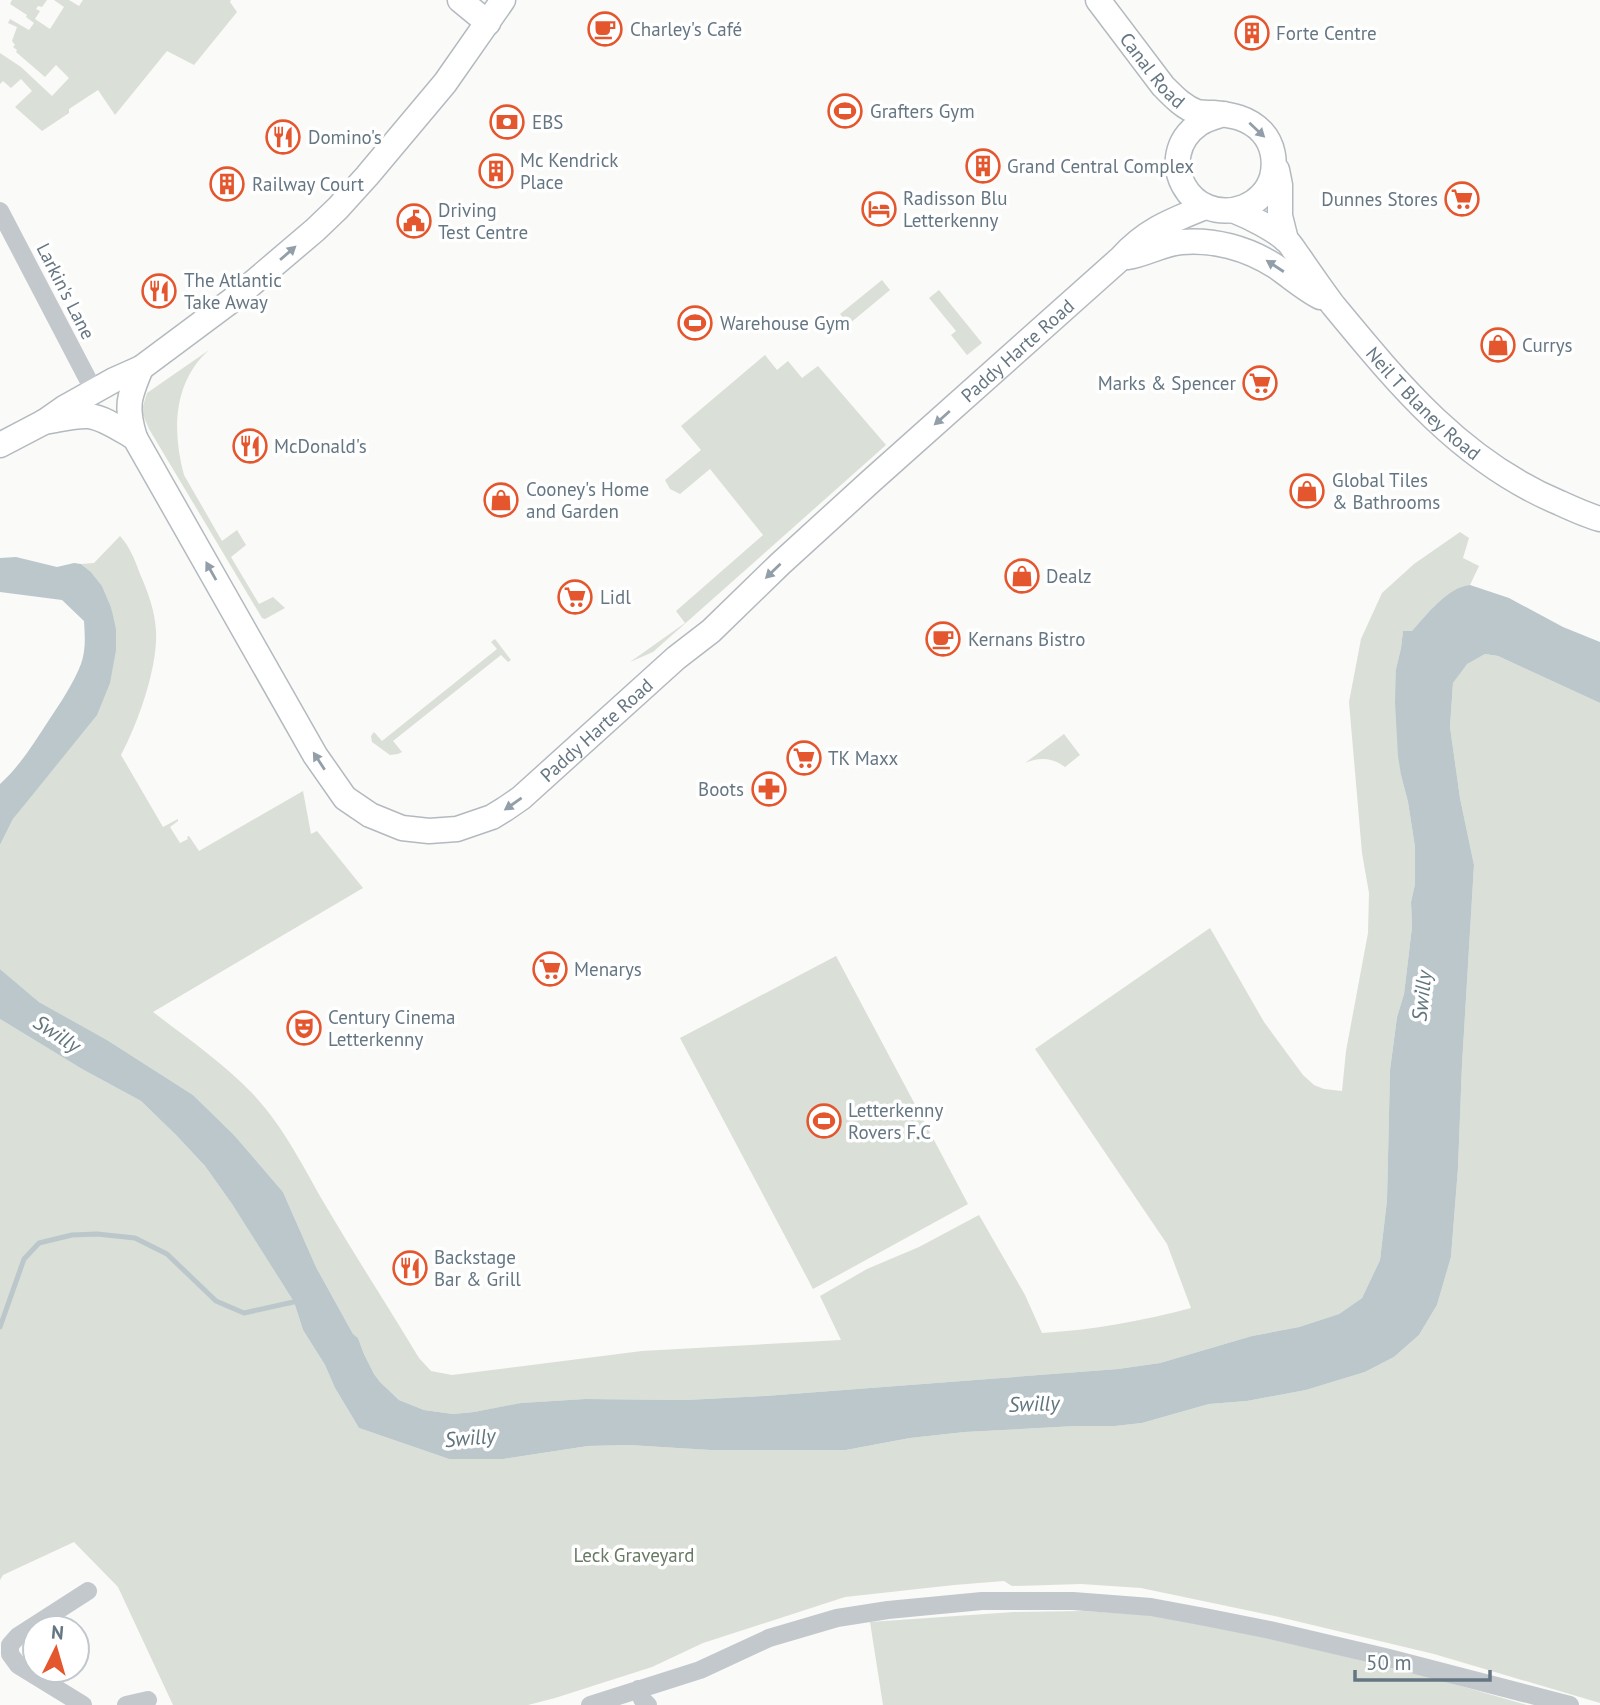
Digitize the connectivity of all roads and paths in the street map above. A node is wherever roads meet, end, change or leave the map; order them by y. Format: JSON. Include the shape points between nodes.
{"nodes":[{"id":1,"x":460,"y":0,"type":"edge"},
{"id":2,"x":503,"y":0,"type":"edge"},
{"id":3,"x":1098,"y":0,"type":"edge"},
{"id":4,"x":488,"y":23,"type":"junction"},
{"id":5,"x":1224,"y":114,"type":"junction"},
{"id":6,"x":1274,"y":163,"type":"junction"},
{"id":7,"x":1205,"y":207,"type":"junction"},
{"id":8,"x":0,"y":211,"type":"edge"},
{"id":9,"x":1235,"y":211,"type":"junction"},
{"id":10,"x":1286,"y":240,"type":"junction"},
{"id":11,"x":1121,"y":258,"type":"junction"},
{"id":12,"x":1332,"y":303,"type":"junction"},
{"id":13,"x":141,"y":368,"type":"junction"},
{"id":14,"x":94,"y":391,"type":"junction"},
{"id":15,"x":44,"y":422,"type":"junction"},
{"id":16,"x":135,"y":438,"type":"junction"},
{"id":17,"x":0,"y":445,"type":"edge"},
{"id":18,"x":1600,"y":519,"type":"edge"},
{"id":19,"x":88,"y":1591,"type":"dead end"},
{"id":20,"x":638,"y":1689,"type":"junction"},
{"id":21,"x":148,"y":1700,"type":"dead end"},
{"id":22,"x":83,"y":1705,"type":"edge"},
{"id":23,"x":127,"y":1705,"type":"edge"},
{"id":24,"x":590,"y":1705,"type":"edge"},
{"id":25,"x":648,"y":1705,"type":"edge"},
{"id":26,"x":1570,"y":1705,"type":"edge"}],
"edges":[{"from":1,"to":4,"type":"main road"},
{"from":2,"to":4,"type":"main road"},
{"from":3,"to":5,"type":"main road","name":"Canal Road","via":[[1175,98],[1199,113]]},
{"from":13,"to":4,"type":"main road","one_way":true,"via":[[243,292],[338,208],[453,74]]},
{"from":5,"to":6,"type":"main road","one_way":true,"via":[[1238,116],[1262,131]]},
{"from":5,"to":7,"type":"main road","via":[[1200,122],[1190,131],[1178,157],[1182,183]]},
{"from":6,"to":9,"type":"main road","via":[[1261,197]]},
{"from":6,"to":10,"type":"main road","name":"Neil T Blaney Road"},
{"from":7,"to":9,"type":"main road"},
{"from":7,"to":11,"type":"main road","name":"Paddy Harte Road","via":[[1161,225]]},
{"from":8,"to":14,"type":"street","name":"Larkin's Lane"},
{"from":9,"to":10,"type":"main road","name":"Neil T Blaney Road"},
{"from":10,"to":12,"type":"main road","name":"Neil T Blaney Road"},
{"from":12,"to":11,"type":"main road","one_way":true,"via":[[1262,258],[1215,242],[1168,244]]},
{"from":11,"to":16,"type":"main road","name":"Paddy Harte Road","one_way":true,"via":[[521,798],[492,817],[457,829],[402,828],[345,798],[315,755]]},
{"from":12,"to":18,"type":"main road","name":"Neil T Blaney Road","via":[[1411,397],[1478,456],[1539,494]]},
{"from":13,"to":14,"type":"main road"},
{"from":13,"to":16,"type":"main road","via":[[128,407]]},
{"from":14,"to":15,"type":"main road"},
{"from":15,"to":16,"type":"main road","via":[[90,416]]},
{"from":15,"to":17,"type":"main road"},
{"from":19,"to":22,"type":"street","via":[[10,1645],[18,1664]]},
{"from":20,"to":24,"type":"street"},
{"from":20,"to":25,"type":"street"},
{"from":20,"to":26,"type":"street","via":[[700,1670],[769,1638],[836,1618],[982,1601],[1073,1601],[1151,1607],[1270,1630]]},
{"from":21,"to":23,"type":"street"}]}
